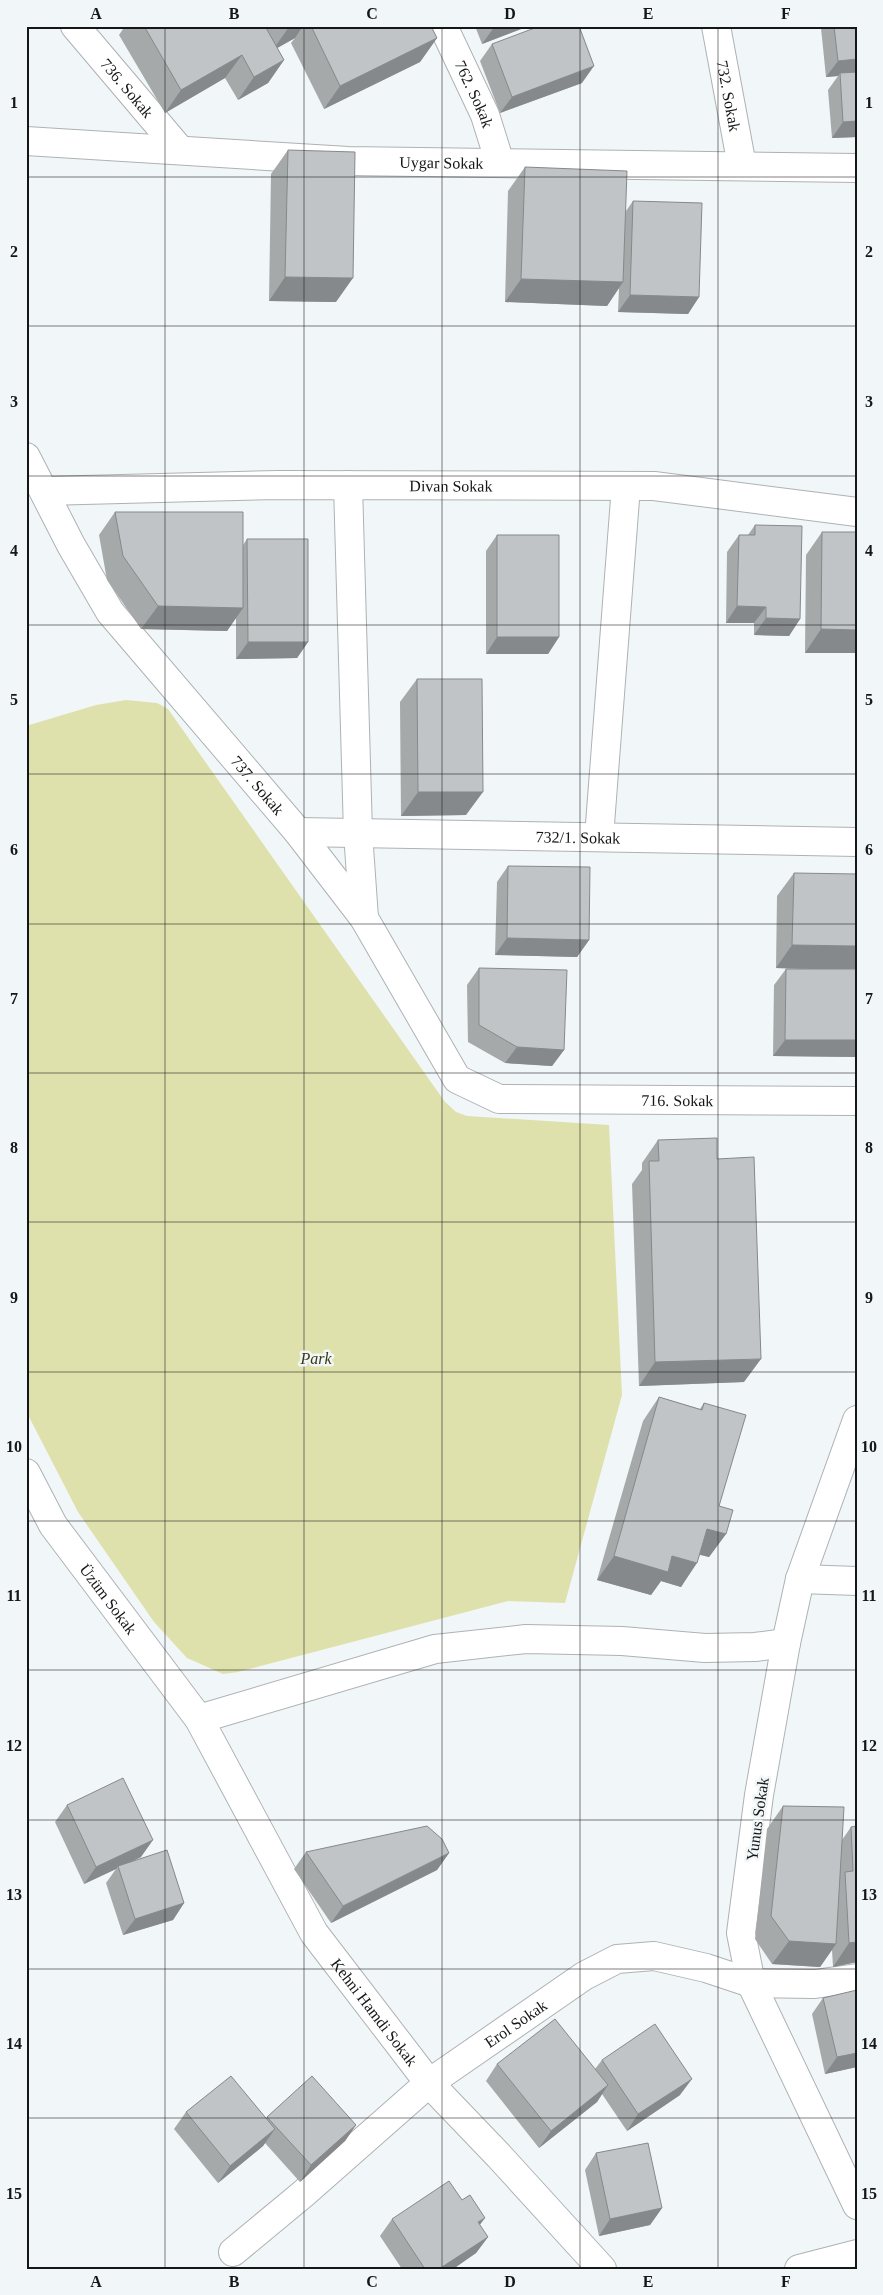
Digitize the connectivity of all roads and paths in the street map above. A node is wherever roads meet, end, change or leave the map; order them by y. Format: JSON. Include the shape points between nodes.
{"nodes":[{"id":1,"x":75,"y":26,"type":"edge"},
{"id":2,"x":443,"y":26,"type":"edge"},
{"id":3,"x":716,"y":26,"type":"edge"},
{"id":4,"x":26,"y":141,"type":"edge"},
{"id":5,"x":180,"y":150,"type":"junction"},
{"id":6,"x":500,"y":163,"type":"junction"},
{"id":7,"x":742,"y":166,"type":"junction"},
{"id":8,"x":857,"y":168,"type":"edge"},
{"id":9,"x":26,"y":457,"type":"edge"},
{"id":10,"x":348,"y":485,"type":"junction"},
{"id":11,"x":626,"y":486,"type":"junction"},
{"id":12,"x":45,"y":491,"type":"junction"},
{"id":13,"x":857,"y":512,"type":"edge"},
{"id":14,"x":298,"y":832,"type":"junction"},
{"id":15,"x":358,"y":833,"type":"junction"},
{"id":16,"x":599,"y":838,"type":"junction"},
{"id":17,"x":857,"y":842,"type":"edge"},
{"id":18,"x":364,"y":918,"type":"junction"},
{"id":19,"x":499,"y":1099,"type":"joint"},
{"id":20,"x":857,"y":1101,"type":"edge"},
{"id":21,"x":857,"y":1420,"type":"edge"},
{"id":22,"x":26,"y":1473,"type":"edge"},
{"id":23,"x":800,"y":1579,"type":"junction"},
{"id":24,"x":857,"y":1581,"type":"edge"},
{"id":25,"x":786,"y":1643,"type":"junction"},
{"id":26,"x":199,"y":1719,"type":"junction"},
{"id":27,"x":857,"y":1978,"type":"edge"},
{"id":28,"x":751,"y":1983,"type":"junction"},
{"id":29,"x":429,"y":2084,"type":"junction"},
{"id":30,"x":857,"y":2205,"type":"edge"},
{"id":31,"x":233,"y":2252,"type":"dead end"},
{"id":32,"x":857,"y":2254,"type":"edge"},
{"id":33,"x":602,"y":2269,"type":"edge"},
{"id":34,"x":799,"y":2269,"type":"edge"}],
"edges":[{"from":1,"to":5,"type":"street","name":"736. Sokak"},
{"from":2,"to":6,"type":"street","name":"762. Sokak","via":[[485,115]]},
{"from":3,"to":7,"type":"street","name":"732. Sokak"},
{"from":4,"to":5,"type":"street","name":"Uygar Sokak"},
{"from":5,"to":6,"type":"street","name":"Uygar Sokak","via":[[348,161]]},
{"from":6,"to":7,"type":"street","name":"Uygar Sokak"},
{"from":7,"to":8,"type":"street","name":"Uygar Sokak"},
{"from":9,"to":12,"type":"street","name":"737. Sokak"},
{"from":10,"to":11,"type":"street","name":"Divan Sokak"},
{"from":10,"to":12,"type":"street","name":"Divan Sokak"},
{"from":10,"to":15,"type":"street"},
{"from":11,"to":13,"type":"street","name":"Divan Sokak","via":[[654,486]]},
{"from":11,"to":16,"type":"street"},
{"from":12,"to":14,"type":"street","name":"737. Sokak","via":[[71,545],[110,612]]},
{"from":14,"to":15,"type":"street","name":"732/1. Sokak"},
{"from":14,"to":18,"type":"street","name":"737. Sokak"},
{"from":15,"to":16,"type":"street","name":"732/1. Sokak"},
{"from":15,"to":18,"type":"street"},
{"from":16,"to":17,"type":"street","name":"732/1. Sokak"},
{"from":18,"to":19,"type":"street","name":"737. Sokak","via":[[457,1079]]},
{"from":19,"to":20,"type":"street","name":"716. Sokak"},
{"from":21,"to":23,"type":"street","name":"Yunus Sokak"},
{"from":22,"to":26,"type":"street","name":"Üzüm Sokak","via":[[53,1525]]},
{"from":23,"to":24,"type":"street"},
{"from":23,"to":25,"type":"street","name":"Yunus Sokak"},
{"from":25,"to":26,"type":"street","via":[[705,1648],[622,1641],[526,1639],[436,1649]]},
{"from":25,"to":28,"type":"street","name":"Yunus Sokak","via":[[759,1795],[741,1933]]},
{"from":26,"to":29,"type":"street","name":"Kehni Hamdi Sokak","via":[[314,1933]]},
{"from":27,"to":28,"type":"street","name":"Erol Sokak","via":[[815,1984]]},
{"from":28,"to":29,"type":"street","name":"Erol Sokak","via":[[654,1956],[617,1960],[584,1976]]},
{"from":28,"to":30,"type":"street","name":"Yunus Sokak"},
{"from":29,"to":31,"type":"street","name":"Erol Sokak"},
{"from":29,"to":33,"type":"street","name":"Kehni Hamdi Sokak"},
{"from":32,"to":34,"type":"street"}]}
